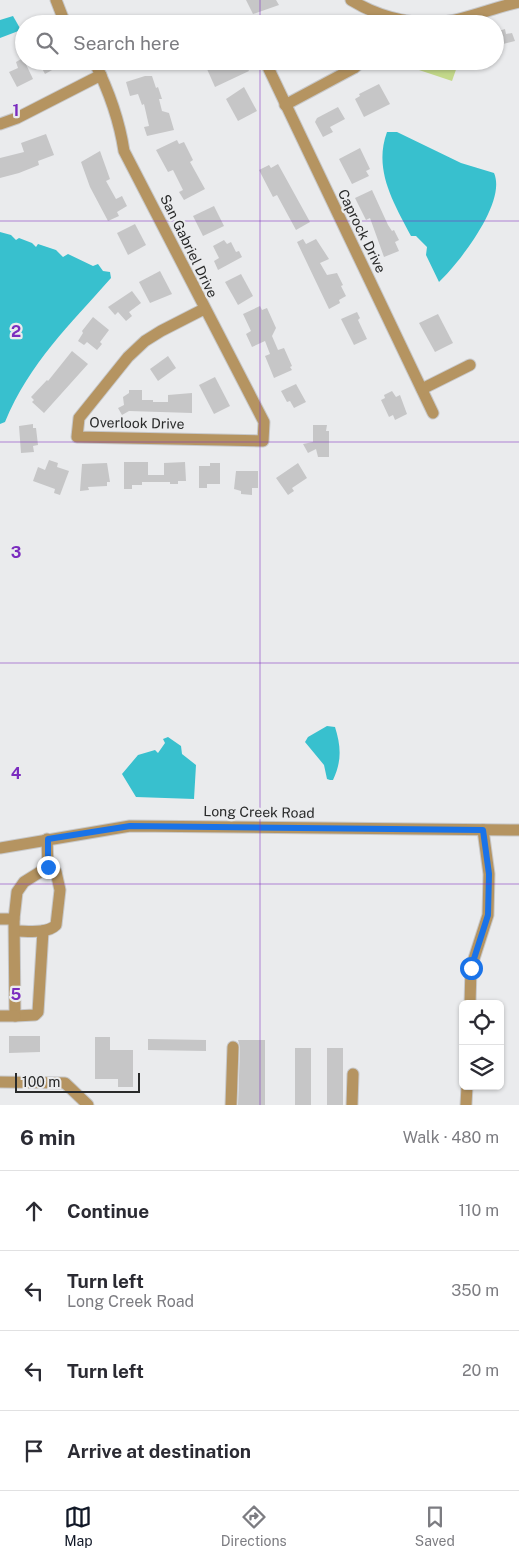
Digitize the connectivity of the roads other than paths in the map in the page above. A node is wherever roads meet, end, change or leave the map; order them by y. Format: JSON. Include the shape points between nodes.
{"nodes":[{"id":1,"x":56,"y":0,"type":"edge"},
{"id":2,"x":351,"y":0,"type":"edge"},
{"id":3,"x":519,"y":2,"type":"edge"},
{"id":4,"x":63,"y":15,"type":"edge"},
{"id":5,"x":374,"y":15,"type":"edge"},
{"id":6,"x":472,"y":15,"type":"edge"},
{"id":7,"x":99,"y":70,"type":"edge"},
{"id":8,"x":269,"y":70,"type":"edge"},
{"id":9,"x":350,"y":70,"type":"edge"},
{"id":10,"x":101,"y":74,"type":"junction"},
{"id":11,"x":285,"y":105,"type":"junction"},
{"id":12,"x":0,"y":124,"type":"edge"},
{"id":13,"x":204,"y":309,"type":"junction"},
{"id":14,"x":470,"y":365,"type":"dead end"},
{"id":15,"x":422,"y":389,"type":"junction"},
{"id":16,"x":433,"y":413,"type":"dead end"},
{"id":17,"x":263,"y":441,"type":"joint"},
{"id":18,"x":483,"y":830,"type":"junction"},
{"id":19,"x":519,"y":830,"type":"edge"},
{"id":20,"x":48,"y":839,"type":"junction"},
{"id":21,"x":0,"y":848,"type":"edge"},
{"id":22,"x":48,"y":867,"type":"junction"},
{"id":23,"x":0,"y":919,"type":"edge"},
{"id":24,"x":15,"y":925,"type":"junction"},
{"id":25,"x":43,"y":931,"type":"junction"},
{"id":26,"x":470,"y":1000,"type":"edge"},
{"id":27,"x":0,"y":1016,"type":"edge"},
{"id":28,"x":15,"y":1016,"type":"junction"},
{"id":29,"x":233,"y":1047,"type":"dead end"},
{"id":30,"x":353,"y":1074,"type":"dead end"},
{"id":31,"x":0,"y":1082,"type":"edge"},
{"id":32,"x":467,"y":1090,"type":"edge"},
{"id":33,"x":81,"y":1103,"type":"edge"},
{"id":34,"x":231,"y":1105,"type":"edge"},
{"id":35,"x":352,"y":1105,"type":"edge"},
{"id":36,"x":466,"y":1105,"type":"edge"}],
"edges":[{"from":1,"to":4,"type":"street"},
{"from":2,"to":5,"type":"street"},
{"from":3,"to":6,"type":"street"},
{"from":7,"to":10,"type":"street","name":"San Gabriel Drive"},
{"from":8,"to":11,"type":"street","name":"Caprock Drive"},
{"from":9,"to":11,"type":"street"},
{"from":10,"to":12,"type":"street"},
{"from":10,"to":13,"type":"street","name":"San Gabriel Drive","via":[[119,119],[124,151]]},
{"from":11,"to":15,"type":"street","name":"Caprock Drive"},
{"from":13,"to":17,"type":"street","name":"San Gabriel Drive","via":[[264,422]]},
{"from":13,"to":17,"type":"street","name":"Overlook Drive","via":[[161,330],[128,357],[78,418],[77,437]]},
{"from":14,"to":15,"type":"street"},
{"from":15,"to":16,"type":"street","name":"Caprock Drive"},
{"from":18,"to":19,"type":"street","name":"Long Creek Road"},
{"from":18,"to":20,"type":"street","name":"Long Creek Road","via":[[130,826]]},
{"from":18,"to":26,"type":"street","via":[[489,874],[488,915],[471,968]]},
{"from":20,"to":21,"type":"street","name":"Long Creek Road"},
{"from":20,"to":22,"type":"street"},
{"from":22,"to":24,"type":"street","via":[[24,882],[17,892]]},
{"from":22,"to":25,"type":"street","via":[[56,872],[60,890],[56,925]]},
{"from":23,"to":24,"type":"street"},
{"from":24,"to":25,"type":"street"},
{"from":24,"to":28,"type":"street"},
{"from":25,"to":28,"type":"street","via":[[38,1012]]},
{"from":27,"to":28,"type":"street"},
{"from":29,"to":34,"type":"street"},
{"from":30,"to":35,"type":"street"},
{"from":31,"to":33,"type":"street","via":[[65,1083]]},
{"from":32,"to":36,"type":"street"}]}
